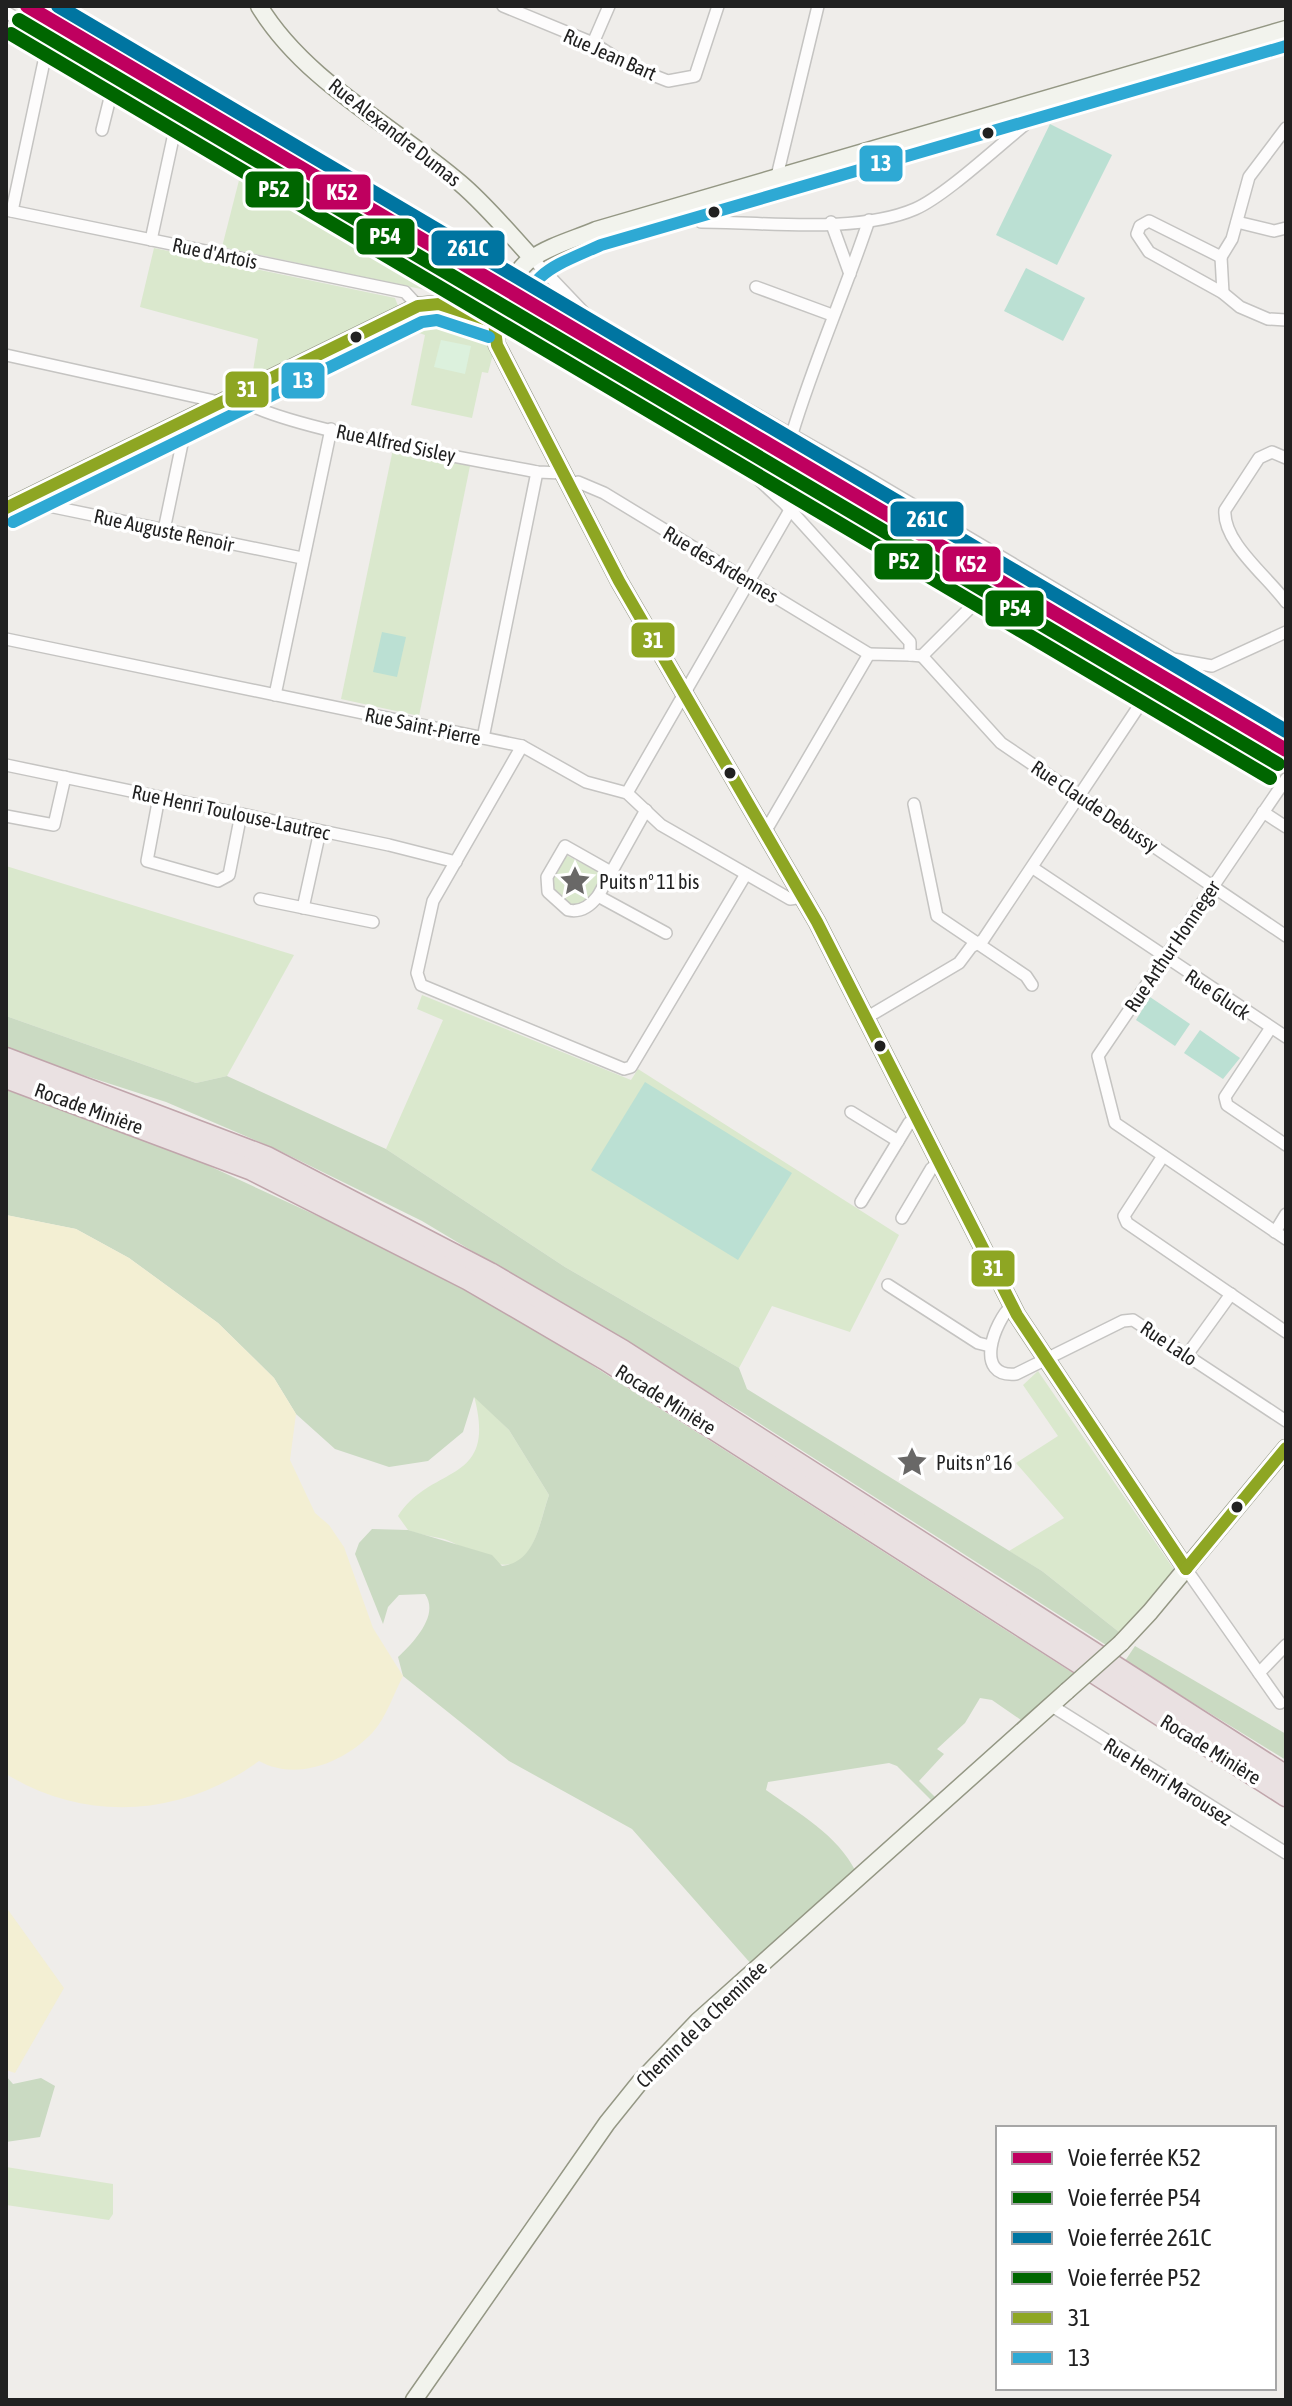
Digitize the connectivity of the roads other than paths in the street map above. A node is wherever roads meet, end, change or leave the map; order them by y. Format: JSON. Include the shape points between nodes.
{"nodes":[{"id":1,"x":259,"y":6,"type":"edge"},
{"id":2,"x":503,"y":6,"type":"edge"},
{"id":3,"x":609,"y":6,"type":"edge"},
{"id":4,"x":718,"y":6,"type":"edge"},
{"id":5,"x":818,"y":6,"type":"edge"},
{"id":6,"x":6,"y":12,"type":"edge"},
{"id":7,"x":1286,"y":29,"type":"edge"},
{"id":8,"x":49,"y":38,"type":"junction"},
{"id":9,"x":593,"y":43,"type":"junction"},
{"id":10,"x":115,"y":78,"type":"junction"},
{"id":11,"x":1033,"y":104,"type":"junction"},
{"id":12,"x":178,"y":115,"type":"junction"},
{"id":13,"x":1286,"y":128,"type":"edge"},
{"id":14,"x":102,"y":130,"type":"dead end"},
{"id":15,"x":241,"y":155,"type":"dead end"},
{"id":16,"x":777,"y":176,"type":"junction"},
{"id":17,"x":698,"y":200,"type":"junction"},
{"id":18,"x":9,"y":210,"type":"edge"},
{"id":19,"x":869,"y":220,"type":"junction"},
{"id":20,"x":831,"y":222,"type":"junction"},
{"id":21,"x":1237,"y":222,"type":"junction"},
{"id":22,"x":1286,"y":228,"type":"edge"},
{"id":23,"x":151,"y":240,"type":"junction"},
{"id":24,"x":1221,"y":257,"type":"junction"},
{"id":25,"x":532,"y":258,"type":"junction"},
{"id":26,"x":851,"y":275,"type":"junction"},
{"id":27,"x":756,"y":287,"type":"dead end"},
{"id":28,"x":1223,"y":293,"type":"junction"},
{"id":29,"x":418,"y":306,"type":"junction"},
{"id":30,"x":832,"y":315,"type":"junction"},
{"id":31,"x":1286,"y":320,"type":"edge"},
{"id":32,"x":494,"y":322,"type":"junction"},
{"id":33,"x":6,"y":355,"type":"edge"},
{"id":34,"x":187,"y":392,"type":"junction"},
{"id":35,"x":227,"y":398,"type":"junction"},
{"id":36,"x":189,"y":417,"type":"junction"},
{"id":37,"x":331,"y":429,"type":"junction"},
{"id":38,"x":792,"y":434,"type":"junction"},
{"id":39,"x":1286,"y":458,"type":"edge"},
{"id":40,"x":537,"y":472,"type":"junction"},
{"id":41,"x":566,"y":479,"type":"junction"},
{"id":42,"x":29,"y":496,"type":"junction"},
{"id":43,"x":6,"y":507,"type":"edge"},
{"id":44,"x":790,"y":510,"type":"junction"},
{"id":45,"x":164,"y":530,"type":"junction"},
{"id":46,"x":302,"y":558,"type":"junction"},
{"id":47,"x":749,"y":581,"type":"junction"},
{"id":48,"x":1286,"y":602,"type":"edge"},
{"id":49,"x":1286,"y":632,"type":"edge"},
{"id":50,"x":6,"y":639,"type":"edge"},
{"id":51,"x":869,"y":654,"type":"junction"},
{"id":52,"x":916,"y":655,"type":"junction"},
{"id":53,"x":684,"y":693,"type":"junction"},
{"id":54,"x":275,"y":695,"type":"junction"},
{"id":55,"x":483,"y":738,"type":"junction"},
{"id":56,"x":522,"y":746,"type":"junction"},
{"id":57,"x":6,"y":765,"type":"edge"},
{"id":58,"x":65,"y":777,"type":"junction"},
{"id":59,"x":1286,"y":779,"type":"edge"},
{"id":60,"x":627,"y":793,"type":"junction"},
{"id":61,"x":1080,"y":796,"type":"junction"},
{"id":62,"x":159,"y":797,"type":"junction"},
{"id":63,"x":914,"y":804,"type":"dead end"},
{"id":64,"x":646,"y":810,"type":"junction"},
{"id":65,"x":1263,"y":812,"type":"junction"},
{"id":66,"x":241,"y":814,"type":"junction"},
{"id":67,"x":6,"y":816,"type":"edge"},
{"id":68,"x":1286,"y":827,"type":"edge"},
{"id":69,"x":320,"y":831,"type":"junction"},
{"id":70,"x":765,"y":832,"type":"junction"},
{"id":71,"x":456,"y":862,"type":"junction"},
{"id":72,"x":1033,"y":868,"type":"junction"},
{"id":73,"x":611,"y":872,"type":"junction"},
{"id":74,"x":746,"y":874,"type":"junction"},
{"id":75,"x":1212,"y":887,"type":"junction"},
{"id":76,"x":598,"y":896,"type":"junction"},
{"id":77,"x":803,"y":897,"type":"junction"},
{"id":78,"x":260,"y":899,"type":"dead end"},
{"id":79,"x":303,"y":908,"type":"junction"},
{"id":80,"x":373,"y":922,"type":"dead end"},
{"id":81,"x":666,"y":933,"type":"dead end"},
{"id":82,"x":1286,"y":936,"type":"edge"},
{"id":83,"x":978,"y":944,"type":"junction"},
{"id":84,"x":1164,"y":958,"type":"junction"},
{"id":85,"x":1032,"y":985,"type":"dead end"},
{"id":86,"x":866,"y":1018,"type":"junction"},
{"id":87,"x":1270,"y":1029,"type":"junction"},
{"id":88,"x":1286,"y":1037,"type":"edge"},
{"id":89,"x":6,"y":1058,"type":"edge"},
{"id":90,"x":6,"y":1078,"type":"edge"},
{"id":91,"x":851,"y":1112,"type":"dead end"},
{"id":92,"x":916,"y":1118,"type":"junction"},
{"id":93,"x":898,"y":1141,"type":"junction"},
{"id":94,"x":1286,"y":1145,"type":"edge"},
{"id":95,"x":1163,"y":1156,"type":"junction"},
{"id":96,"x":939,"y":1162,"type":"junction"},
{"id":97,"x":861,"y":1202,"type":"dead end"},
{"id":98,"x":1286,"y":1214,"type":"edge"},
{"id":99,"x":902,"y":1218,"type":"dead end"},
{"id":100,"x":1275,"y":1232,"type":"junction"},
{"id":101,"x":1286,"y":1239,"type":"edge"},
{"id":102,"x":888,"y":1285,"type":"dead end"},
{"id":103,"x":1231,"y":1294,"type":"junction"},
{"id":104,"x":1012,"y":1305,"type":"junction"},
{"id":105,"x":1286,"y":1332,"type":"edge"},
{"id":106,"x":990,"y":1346,"type":"junction"},
{"id":107,"x":1187,"y":1355,"type":"junction"},
{"id":108,"x":1045,"y":1360,"type":"junction"},
{"id":109,"x":1286,"y":1421,"type":"edge"},
{"id":110,"x":1286,"y":1448,"type":"edge"},
{"id":111,"x":1186,"y":1569,"type":"junction"},
{"id":112,"x":1286,"y":1645,"type":"edge"},
{"id":113,"x":1259,"y":1673,"type":"junction"},
{"id":114,"x":1280,"y":1703,"type":"dead end"},
{"id":115,"x":1052,"y":1706,"type":"junction"},
{"id":116,"x":1286,"y":1776,"type":"edge"},
{"id":117,"x":1286,"y":1796,"type":"edge"},
{"id":118,"x":1286,"y":1853,"type":"edge"},
{"id":119,"x":414,"y":2400,"type":"edge"}],
"edges":[{"from":1,"to":25,"type":"street","name":"Rue Alexandre Dumas","via":[[313,69],[462,184]]},
{"from":2,"to":9,"type":"street","name":"Rue Jean Bart"},
{"from":3,"to":9,"type":"street"},
{"from":4,"to":9,"type":"street","name":"Rue Jean Bart","via":[[695,76],[668,81],[627,65]]},
{"from":5,"to":16,"type":"street"},
{"from":6,"to":8,"type":"street"},
{"from":7,"to":11,"type":"street"},
{"from":8,"to":10,"type":"street"},
{"from":8,"to":18,"type":"street"},
{"from":10,"to":12,"type":"street"},
{"from":10,"to":14,"type":"street"},
{"from":11,"to":16,"type":"street"},
{"from":11,"to":19,"type":"street","via":[[1027,123],[916,209]]},
{"from":12,"to":15,"type":"street"},
{"from":12,"to":23,"type":"street"},
{"from":13,"to":21,"type":"street","via":[[1249,177]]},
{"from":16,"to":17,"type":"street"},
{"from":17,"to":20,"type":"street","via":[[701,222]]},
{"from":17,"to":25,"type":"street","via":[[596,230]]},
{"from":18,"to":23,"type":"street","name":"Rue d'Artois"},
{"from":19,"to":20,"type":"street"},
{"from":19,"to":26,"type":"street"},
{"from":20,"to":26,"type":"street"},
{"from":21,"to":22,"type":"street","via":[[1274,231]]},
{"from":21,"to":24,"type":"street"},
{"from":23,"to":29,"type":"street","name":"Rue d'Artois","via":[[405,292]]},
{"from":24,"to":28,"type":"street"},
{"from":24,"to":28,"type":"street","via":[[1149,221],[1137,234],[1149,252]]},
{"from":25,"to":32,"type":"street"},
{"from":25,"to":38,"type":"street","via":[[593,322]]},
{"from":26,"to":30,"type":"street"},
{"from":27,"to":30,"type":"street"},
{"from":28,"to":31,"type":"street","via":[[1240,307]]},
{"from":29,"to":32,"type":"street","via":[[439,304]]},
{"from":29,"to":35,"type":"street"},
{"from":30,"to":38,"type":"street"},
{"from":32,"to":41,"type":"street","via":[[497,345]]},
{"from":32,"to":44,"type":"street","name":"Rue Claude Debussy","via":[[573,352],[697,422]]},
{"from":33,"to":34,"type":"street","name":"Rue Alfred Sisley"},
{"from":34,"to":35,"type":"street","name":"Rue Alfred Sisley"},
{"from":34,"to":36,"type":"street"},
{"from":35,"to":36,"type":"street"},
{"from":35,"to":37,"type":"street","name":"Rue Alfred Sisley"},
{"from":36,"to":42,"type":"street"},
{"from":36,"to":45,"type":"street"},
{"from":37,"to":40,"type":"street","name":"Rue Alfred Sisley"},
{"from":37,"to":46,"type":"street"},
{"from":38,"to":49,"type":"street","via":[[1173,659],[1212,666]]},
{"from":39,"to":48,"type":"street","via":[[1272,452],[1259,458],[1224,517],[1227,528]]},
{"from":40,"to":41,"type":"street","name":"Rue Alfred Sisley"},
{"from":40,"to":55,"type":"street"},
{"from":41,"to":47,"type":"street","name":"Rue des Ardennes","via":[[604,493]]},
{"from":41,"to":53,"type":"street"},
{"from":42,"to":43,"type":"street"},
{"from":42,"to":45,"type":"street","name":"Rue Auguste Renoir","via":[[39,504]]},
{"from":44,"to":47,"type":"street"},
{"from":44,"to":52,"type":"street","name":"Rue Claude Debussy"},
{"from":45,"to":46,"type":"street","name":"Rue Auguste Renoir"},
{"from":46,"to":54,"type":"street"},
{"from":47,"to":51,"type":"street","name":"Rue des Ardennes"},
{"from":47,"to":53,"type":"street"},
{"from":50,"to":54,"type":"street","name":"Rue Saint-Pierre"},
{"from":51,"to":52,"type":"street"},
{"from":51,"to":70,"type":"street"},
{"from":52,"to":61,"type":"street","name":"Rue Claude Debussy","via":[[995,737]]},
{"from":52,"to":61,"type":"street","via":[[979,599],[992,595],[1149,691]]},
{"from":53,"to":60,"type":"street"},
{"from":53,"to":70,"type":"street"},
{"from":54,"to":55,"type":"street","name":"Rue Saint-Pierre"},
{"from":55,"to":56,"type":"street","name":"Rue Saint-Pierre"},
{"from":56,"to":60,"type":"street","name":"Rue Saint-Pierre","via":[[586,782]]},
{"from":56,"to":71,"type":"street"},
{"from":57,"to":58,"type":"street","name":"Rue Henri Toulouse-Lautrec"},
{"from":58,"to":62,"type":"street","name":"Rue Henri Toulouse-Lautrec"},
{"from":58,"to":67,"type":"street","via":[[56,822]]},
{"from":59,"to":65,"type":"street","name":"Rue Arthur Honneger"},
{"from":60,"to":64,"type":"street","name":"Rue Saint-Pierre"},
{"from":61,"to":72,"type":"street"},
{"from":61,"to":75,"type":"street","name":"Rue Claude Debussy"},
{"from":62,"to":66,"type":"street","name":"Rue Henri Toulouse-Lautrec"},
{"from":62,"to":66,"type":"street","via":[[147,861],[218,881],[229,875]]},
{"from":63,"to":83,"type":"street","via":[[935,912]]},
{"from":64,"to":73,"type":"street"},
{"from":64,"to":74,"type":"street","name":"Rue Saint-Pierre","via":[[661,825]]},
{"from":65,"to":68,"type":"street"},
{"from":65,"to":75,"type":"street","name":"Rue Arthur Honneger"},
{"from":66,"to":69,"type":"street","name":"Rue Henri Toulouse-Lautrec"},
{"from":69,"to":71,"type":"street","name":"Rue Henri Toulouse-Lautrec"},
{"from":69,"to":79,"type":"street"},
{"from":70,"to":77,"type":"street"},
{"from":71,"to":74,"type":"street","via":[[433,901],[417,973],[421,985],[624,1069],[631,1067]]},
{"from":72,"to":83,"type":"street"},
{"from":72,"to":84,"type":"street","name":"Rue Gluck"},
{"from":73,"to":76,"type":"street"},
{"from":73,"to":76,"type":"street","via":[[565,846],[547,877],[551,898],[568,910],[587,907]]},
{"from":74,"to":77,"type":"street","name":"Rue Saint-Pierre","via":[[790,899]]},
{"from":75,"to":82,"type":"street","name":"Rue Claude Debussy"},
{"from":75,"to":84,"type":"street","name":"Rue Arthur Honneger"},
{"from":76,"to":81,"type":"street"},
{"from":77,"to":86,"type":"street"},
{"from":78,"to":79,"type":"street"},
{"from":79,"to":80,"type":"street"},
{"from":83,"to":85,"type":"street"},
{"from":83,"to":86,"type":"street","via":[[959,963]]},
{"from":84,"to":87,"type":"street","name":"Rue Gluck"},
{"from":84,"to":95,"type":"street","name":"Rue Arthur Honneger","via":[[1098,1056],[1115,1123]]},
{"from":86,"to":92,"type":"street"},
{"from":87,"to":88,"type":"street","name":"Rue Gluck"},
{"from":87,"to":94,"type":"street","via":[[1225,1097],[1227,1105]]},
{"from":89,"to":116,"type":"highway","name":"Rocade Minière","via":[[267,1157],[490,1273],[622,1350]]},
{"from":90,"to":117,"type":"highway","name":"Rocade Minière","via":[[252,1170],[469,1280],[619,1369]]},
{"from":91,"to":93,"type":"street"},
{"from":92,"to":93,"type":"street"},
{"from":92,"to":96,"type":"street"},
{"from":93,"to":97,"type":"street"},
{"from":95,"to":100,"type":"street"},
{"from":95,"to":103,"type":"street","via":[[1124,1216],[1127,1223]]},
{"from":96,"to":99,"type":"street"},
{"from":96,"to":104,"type":"street"},
{"from":98,"to":100,"type":"street"},
{"from":100,"to":101,"type":"street"},
{"from":102,"to":106,"type":"street"},
{"from":103,"to":105,"type":"street"},
{"from":103,"to":107,"type":"street"},
{"from":104,"to":106,"type":"street","via":[[999,1318]]},
{"from":104,"to":108,"type":"street"},
{"from":106,"to":108,"type":"street","via":[[998,1370],[1006,1375]]},
{"from":107,"to":108,"type":"street","name":"Rue Lalo","via":[[1128,1320]]},
{"from":107,"to":109,"type":"street","name":"Rue Lalo"},
{"from":108,"to":111,"type":"street"},
{"from":110,"to":111,"type":"street","name":"Chemin de la Cheminée"},
{"from":111,"to":113,"type":"street"},
{"from":111,"to":115,"type":"street","name":"Chemin de la Cheminée","bridge":true,"via":[[1129,1635]]},
{"from":112,"to":113,"type":"street"},
{"from":113,"to":114,"type":"street"},
{"from":115,"to":118,"type":"street","name":"Rue Henri Marousez"},
{"from":115,"to":119,"type":"street","name":"Chemin de la Cheminée","via":[[698,2021],[640,2082]]}]}
